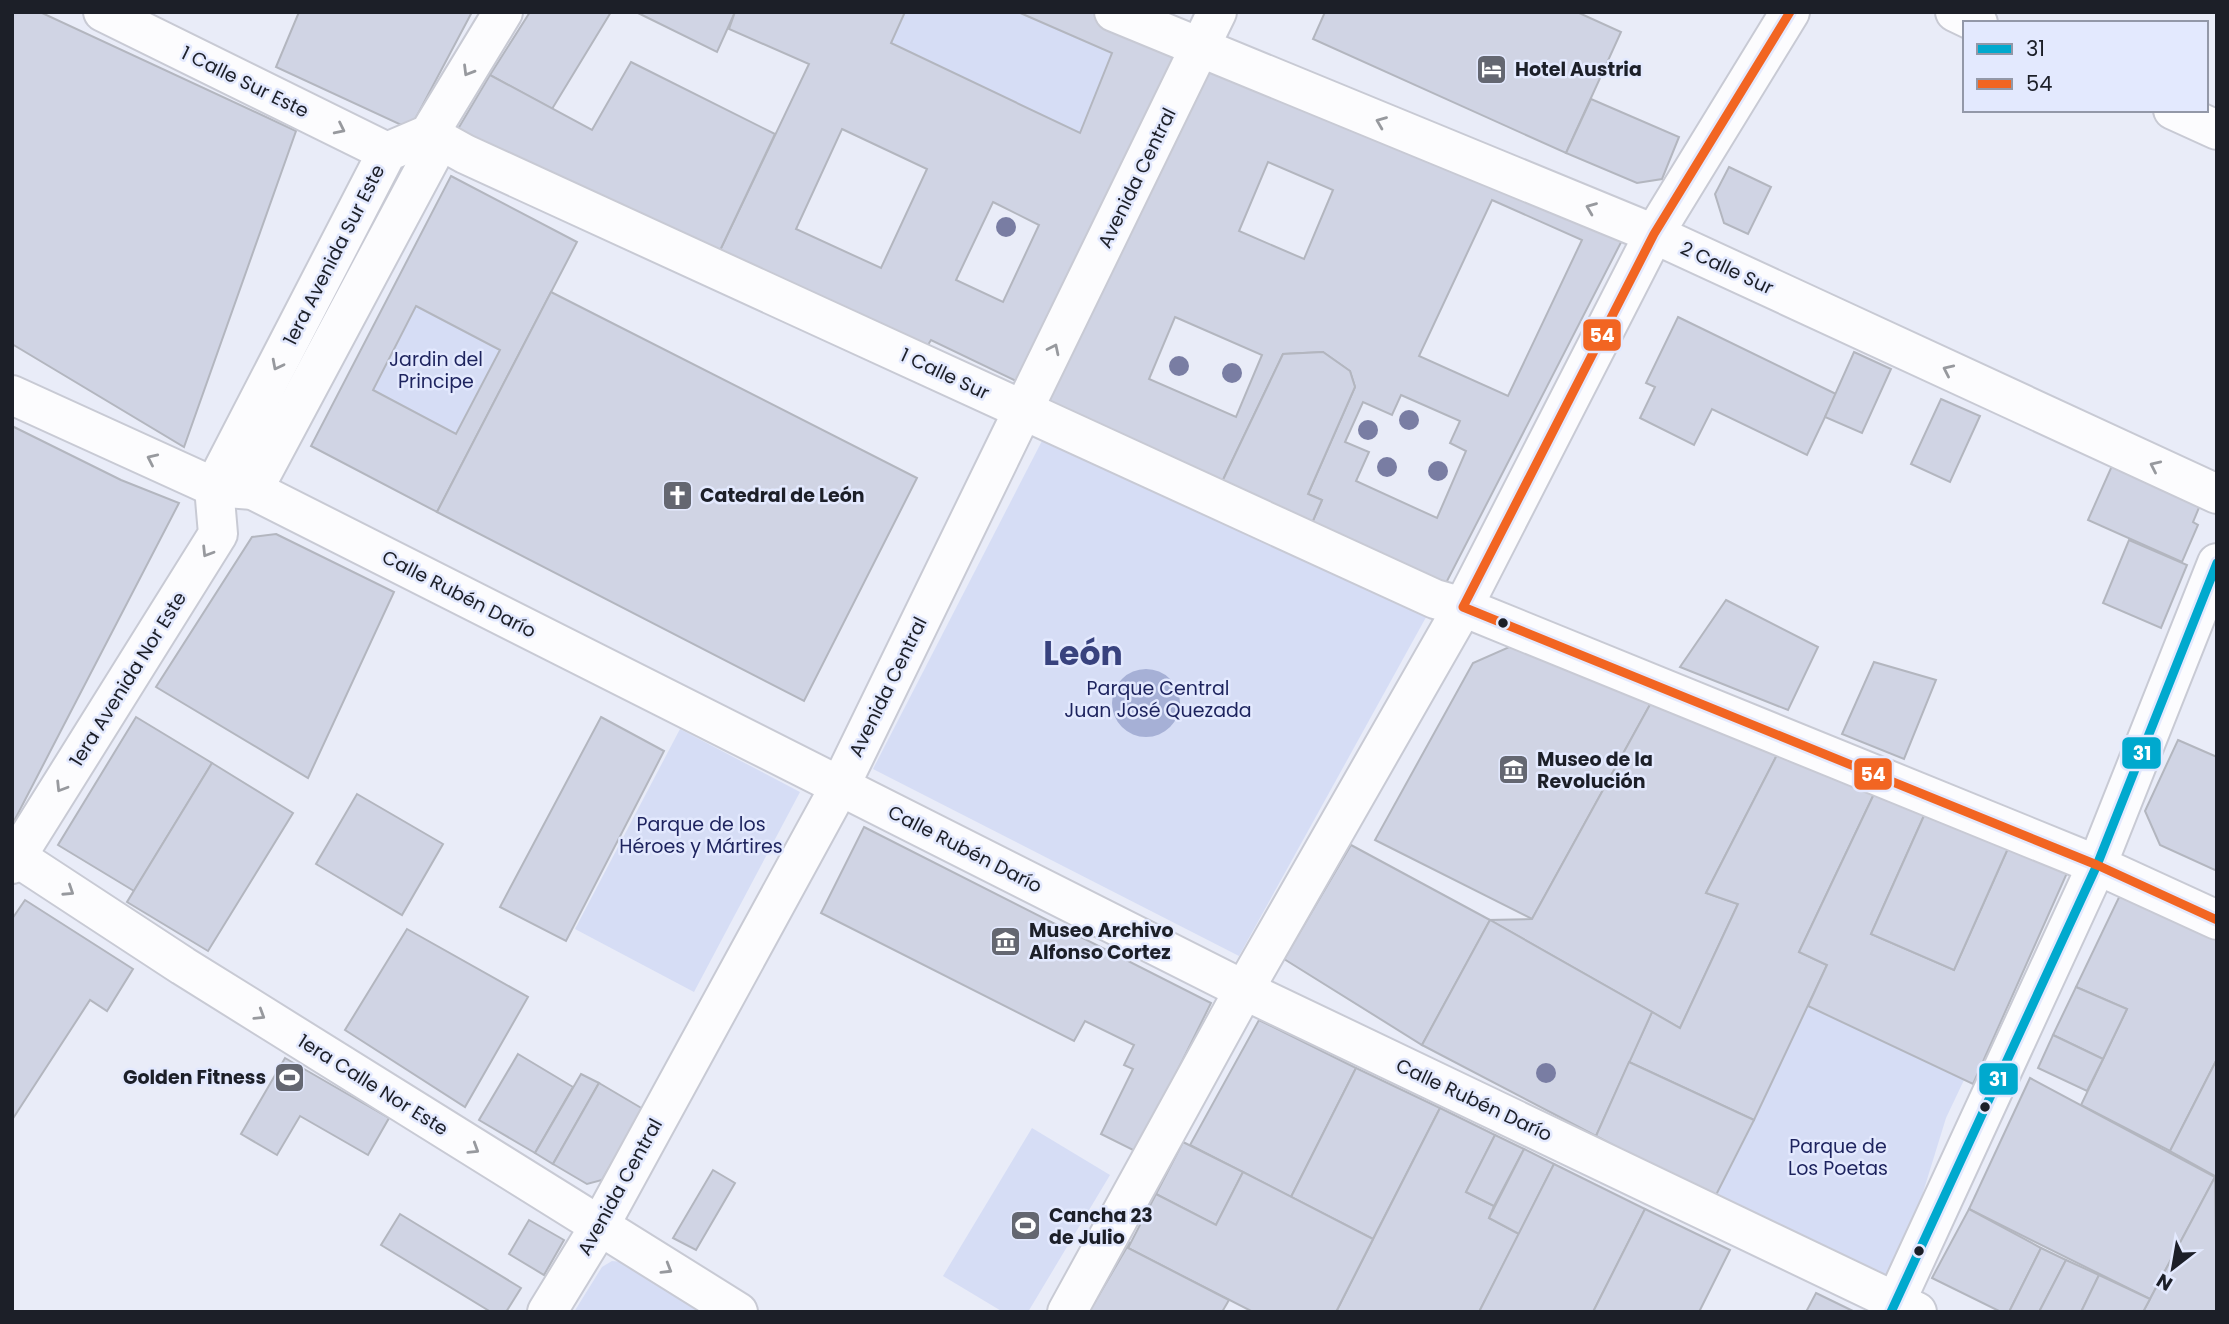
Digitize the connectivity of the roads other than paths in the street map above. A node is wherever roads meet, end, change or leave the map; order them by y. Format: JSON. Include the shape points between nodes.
{"nodes":[{"id":1,"x":103,"y":12,"type":"edge"},
{"id":2,"x":503,"y":12,"type":"edge"},
{"id":3,"x":1114,"y":12,"type":"edge"},
{"id":4,"x":1217,"y":12,"type":"edge"},
{"id":5,"x":1790,"y":12,"type":"edge"},
{"id":6,"x":1955,"y":12,"type":"edge"},
{"id":7,"x":1974,"y":21,"type":"edge"},
{"id":8,"x":1201,"y":47,"type":"junction"},
{"id":9,"x":2177,"y":112,"type":"edge"},
{"id":10,"x":2217,"y":130,"type":"edge"},
{"id":11,"x":434,"y":138,"type":"junction"},
{"id":12,"x":387,"y":152,"type":"junction"},
{"id":13,"x":1654,"y":234,"type":"junction"},
{"id":14,"x":12,"y":395,"type":"edge"},
{"id":15,"x":1024,"y":410,"type":"junction"},
{"id":16,"x":214,"y":487,"type":"junction"},
{"id":17,"x":253,"y":491,"type":"junction"},
{"id":18,"x":2217,"y":495,"type":"edge"},
{"id":19,"x":2217,"y":563,"type":"edge"},
{"id":20,"x":1463,"y":607,"type":"junction"},
{"id":21,"x":840,"y":786,"type":"junction"},
{"id":22,"x":14,"y":858,"type":"edge"},
{"id":23,"x":2097,"y":865,"type":"junction"},
{"id":24,"x":2217,"y":920,"type":"edge"},
{"id":25,"x":1244,"y":990,"type":"junction"},
{"id":26,"x":599,"y":1227,"type":"junction"},
{"id":27,"x":1901,"y":1308,"type":"edge"},
{"id":28,"x":547,"y":1312,"type":"edge"},
{"id":29,"x":738,"y":1312,"type":"edge"},
{"id":30,"x":1067,"y":1312,"type":"edge"}],
"edges":[{"from":1,"to":12,"type":"street","name":"1 Calle Sur Este","one_way":true},
{"from":2,"to":11,"type":"street","one_way":true},
{"from":3,"to":8,"type":"street","name":"2 Calle Sur"},
{"from":4,"to":8,"type":"street","name":"Avenida Central"},
{"from":5,"to":13,"type":"street"},
{"from":6,"to":7,"type":"street"},
{"from":13,"to":8,"type":"street","name":"2 Calle Sur","one_way":true},
{"from":15,"to":8,"type":"street","name":"Avenida Central","one_way":true},
{"from":9,"to":10,"type":"street"},
{"from":11,"to":12,"type":"street","name":"1era Avenida Sur Este"},
{"from":11,"to":15,"type":"street","name":"1 Calle Sur"},
{"from":11,"to":17,"type":"street"},
{"from":12,"to":16,"type":"street","name":"1era Avenida Sur Este","one_way":true},
{"from":18,"to":13,"type":"street","name":"2 Calle Sur","one_way":true},
{"from":13,"to":20,"type":"street"},
{"from":16,"to":14,"type":"street","name":"Calle Rubén Darío","one_way":true},
{"from":15,"to":20,"type":"street","name":"1 Calle Sur","via":[[1435,599]]},
{"from":15,"to":21,"type":"street","name":"Avenida Central"},
{"from":16,"to":17,"type":"street","name":"Calle Rubén Darío"},
{"from":16,"to":22,"type":"street","name":"1era Avenida Nor Este","one_way":true,"via":[[218,534]]},
{"from":17,"to":21,"type":"street","name":"Calle Rubén Darío"},
{"from":19,"to":23,"type":"street"},
{"from":20,"to":23,"type":"street","name":"1 Calle Sur"},
{"from":20,"to":25,"type":"street"},
{"from":21,"to":25,"type":"street","name":"Calle Rubén Darío"},
{"from":21,"to":26,"type":"street","name":"Avenida Central"},
{"from":22,"to":26,"type":"street","name":"1era Calle Nor Este","one_way":true},
{"from":23,"to":24,"type":"street","name":"1 Calle Sur"},
{"from":23,"to":27,"type":"street"},
{"from":25,"to":27,"type":"street","name":"Calle Rubén Darío"},
{"from":25,"to":30,"type":"street"},
{"from":26,"to":28,"type":"street","name":"Avenida Central"},
{"from":26,"to":29,"type":"street","name":"1era Calle Nor Este","one_way":true}]}
